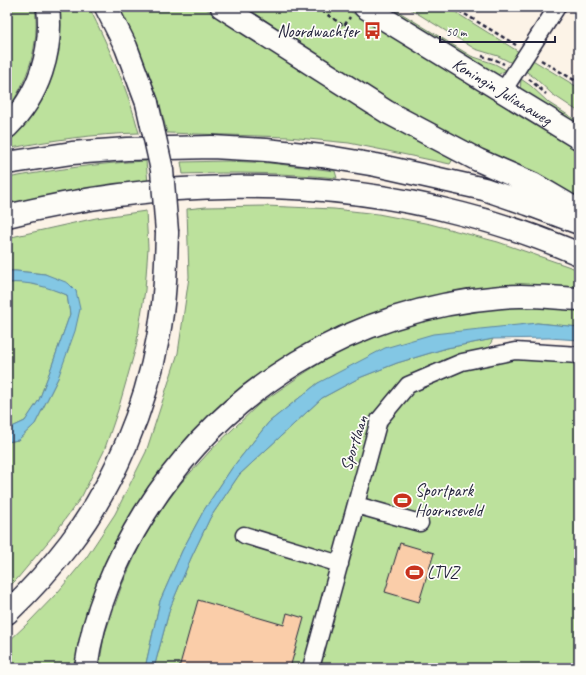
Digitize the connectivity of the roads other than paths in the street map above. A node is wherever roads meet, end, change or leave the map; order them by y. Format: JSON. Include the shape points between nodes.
{"nodes":[{"id":1,"x":48,"y":7,"type":"edge"},
{"id":2,"x":106,"y":7,"type":"edge"},
{"id":3,"x":222,"y":7,"type":"edge"},
{"id":4,"x":557,"y":7,"type":"edge"},
{"id":5,"x":357,"y":12,"type":"edge"},
{"id":6,"x":503,"y":91,"type":"junction"},
{"id":7,"x":7,"y":127,"type":"edge"},
{"id":8,"x":579,"y":138,"type":"edge"},
{"id":9,"x":7,"y":163,"type":"edge"},
{"id":10,"x":579,"y":211,"type":"edge"},
{"id":11,"x":7,"y":216,"type":"edge"},
{"id":12,"x":579,"y":223,"type":"edge"},
{"id":13,"x":579,"y":254,"type":"edge"},
{"id":14,"x":579,"y":299,"type":"edge"},
{"id":15,"x":579,"y":355,"type":"edge"},
{"id":16,"x":356,"y":505,"type":"junction"},
{"id":17,"x":420,"y":523,"type":"dead end"},
{"id":18,"x":244,"y":535,"type":"dead end"},
{"id":19,"x":340,"y":564,"type":"junction"},
{"id":20,"x":7,"y":613,"type":"edge"},
{"id":21,"x":86,"y":668,"type":"edge"},
{"id":22,"x":311,"y":668,"type":"edge"}],
"edges":[{"from":1,"to":7,"type":"main road","via":[[48,38],[40,79],[28,102]]},
{"from":2,"to":20,"type":"main road","bridge":true,"via":[[126,47],[147,102],[162,170],[167,232],[165,280],[158,338],[136,418],[114,470],[71,542],[32,589]]},
{"from":3,"to":10,"type":"main road","via":[[387,112],[478,160],[533,184]]},
{"from":4,"to":6,"type":"street"},
{"from":5,"to":6,"type":"main road","name":"Koningin Julianaweg"},
{"from":6,"to":8,"type":"main road","name":"Koningin Julianaweg"},
{"from":9,"to":12,"type":"main road","via":[[72,153],[127,149],[212,147],[266,150],[376,165],[484,189]]},
{"from":11,"to":13,"type":"main road","via":[[132,193],[208,187],[319,189],[407,202],[462,214],[536,236]]},
{"from":14,"to":21,"type":"main road","via":[[502,296],[426,309],[380,322],[352,334],[274,376],[215,425],[161,487],[132,534],[116,569],[99,612]]},
{"from":15,"to":16,"type":"street","name":"Sportlaan","via":[[516,351],[462,362],[408,385],[378,420]]},
{"from":16,"to":17,"type":"street"},
{"from":16,"to":19,"type":"street","name":"Sportlaan"},
{"from":18,"to":19,"type":"street"},
{"from":19,"to":22,"type":"street","name":"Sportlaan"}]}
